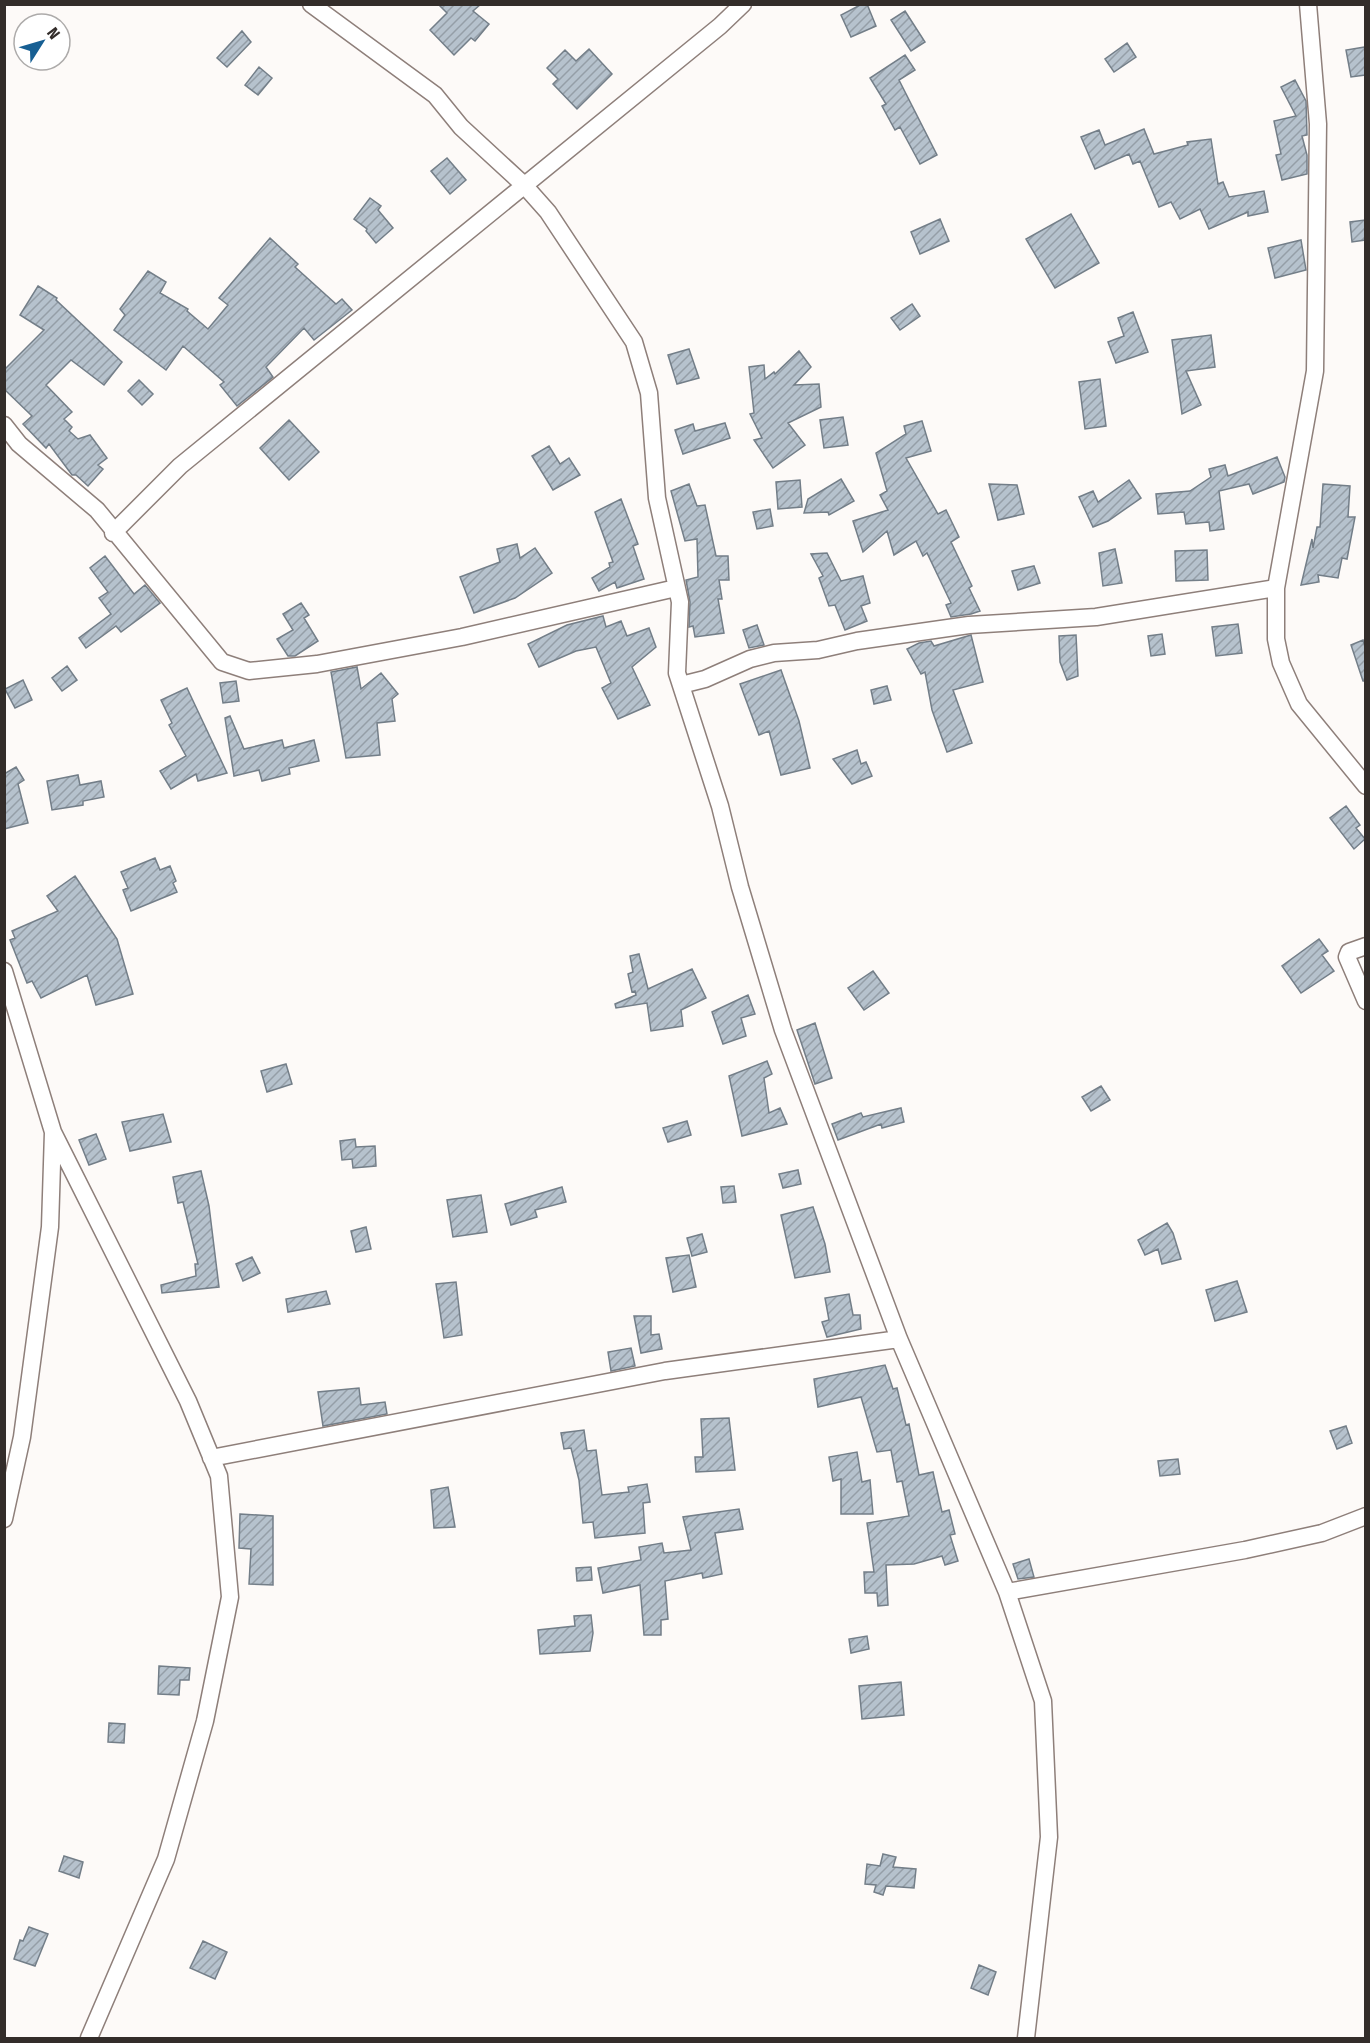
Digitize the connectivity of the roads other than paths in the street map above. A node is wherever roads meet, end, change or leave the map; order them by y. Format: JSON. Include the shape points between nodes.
{"nodes":[{"id":1,"x":311,"y":4,"type":"edge"},
{"id":2,"x":743,"y":4,"type":"edge"},
{"id":3,"x":1308,"y":4,"type":"edge"},
{"id":4,"x":524,"y":185,"type":"junction"},
{"id":5,"x":4,"y":425,"type":"edge"},
{"id":6,"x":113,"y":533,"type":"junction"},
{"id":7,"x":676,"y":588,"type":"junction"},
{"id":8,"x":1276,"y":588,"type":"junction"},
{"id":9,"x":681,"y":685,"type":"junction"},
{"id":10,"x":1365,"y":786,"type":"edge"},
{"id":11,"x":1365,"y":946,"type":"edge"},
{"id":12,"x":4,"y":971,"type":"edge"},
{"id":13,"x":1365,"y":1001,"type":"edge"},
{"id":14,"x":53,"y":1132,"type":"junction"},
{"id":15,"x":899,"y":1339,"type":"junction"},
{"id":16,"x":211,"y":1458,"type":"junction"},
{"id":17,"x":1365,"y":1516,"type":"edge"},
{"id":18,"x":4,"y":1519,"type":"edge"},
{"id":19,"x":1007,"y":1593,"type":"junction"},
{"id":20,"x":89,"y":2038,"type":"edge"},
{"id":21,"x":1026,"y":2038,"type":"edge"}],
"edges":[{"from":1,"to":4,"type":"street","via":[[435,95],[461,127]]},
{"from":2,"to":4,"type":"street"},
{"from":3,"to":8,"type":"street","via":[[1318,124],[1315,371]]},
{"from":4,"to":6,"type":"street","via":[[180,466]]},
{"from":4,"to":7,"type":"street","via":[[548,212],[634,342],[649,393],[657,498]]},
{"from":5,"to":6,"type":"street","via":[[19,444],[97,510]]},
{"from":6,"to":7,"type":"street","via":[[222,662],[249,671],[317,664],[462,637]]},
{"from":7,"to":9,"type":"street","via":[[680,602],[677,673]]},
{"from":8,"to":9,"type":"street","via":[[1096,617],[969,626],[818,650],[774,653]]},
{"from":8,"to":10,"type":"street","via":[[1276,639],[1281,663],[1299,704]]},
{"from":9,"to":15,"type":"street","via":[[720,806],[783,1030]]},
{"from":11,"to":13,"type":"street","via":[[1349,952],[1347,957]]},
{"from":12,"to":14,"type":"street"},
{"from":14,"to":16,"type":"street","via":[[188,1401]]},
{"from":14,"to":18,"type":"street","via":[[50,1227],[22,1437]]},
{"from":15,"to":16,"type":"street","via":[[665,1371]]},
{"from":15,"to":19,"type":"street"},
{"from":16,"to":20,"type":"street","via":[[219,1476],[230,1597],[205,1721],[166,1859]]},
{"from":17,"to":19,"type":"street","via":[[1322,1533],[1245,1550]]},
{"from":19,"to":21,"type":"street","via":[[1043,1701],[1049,1837]]}]}
